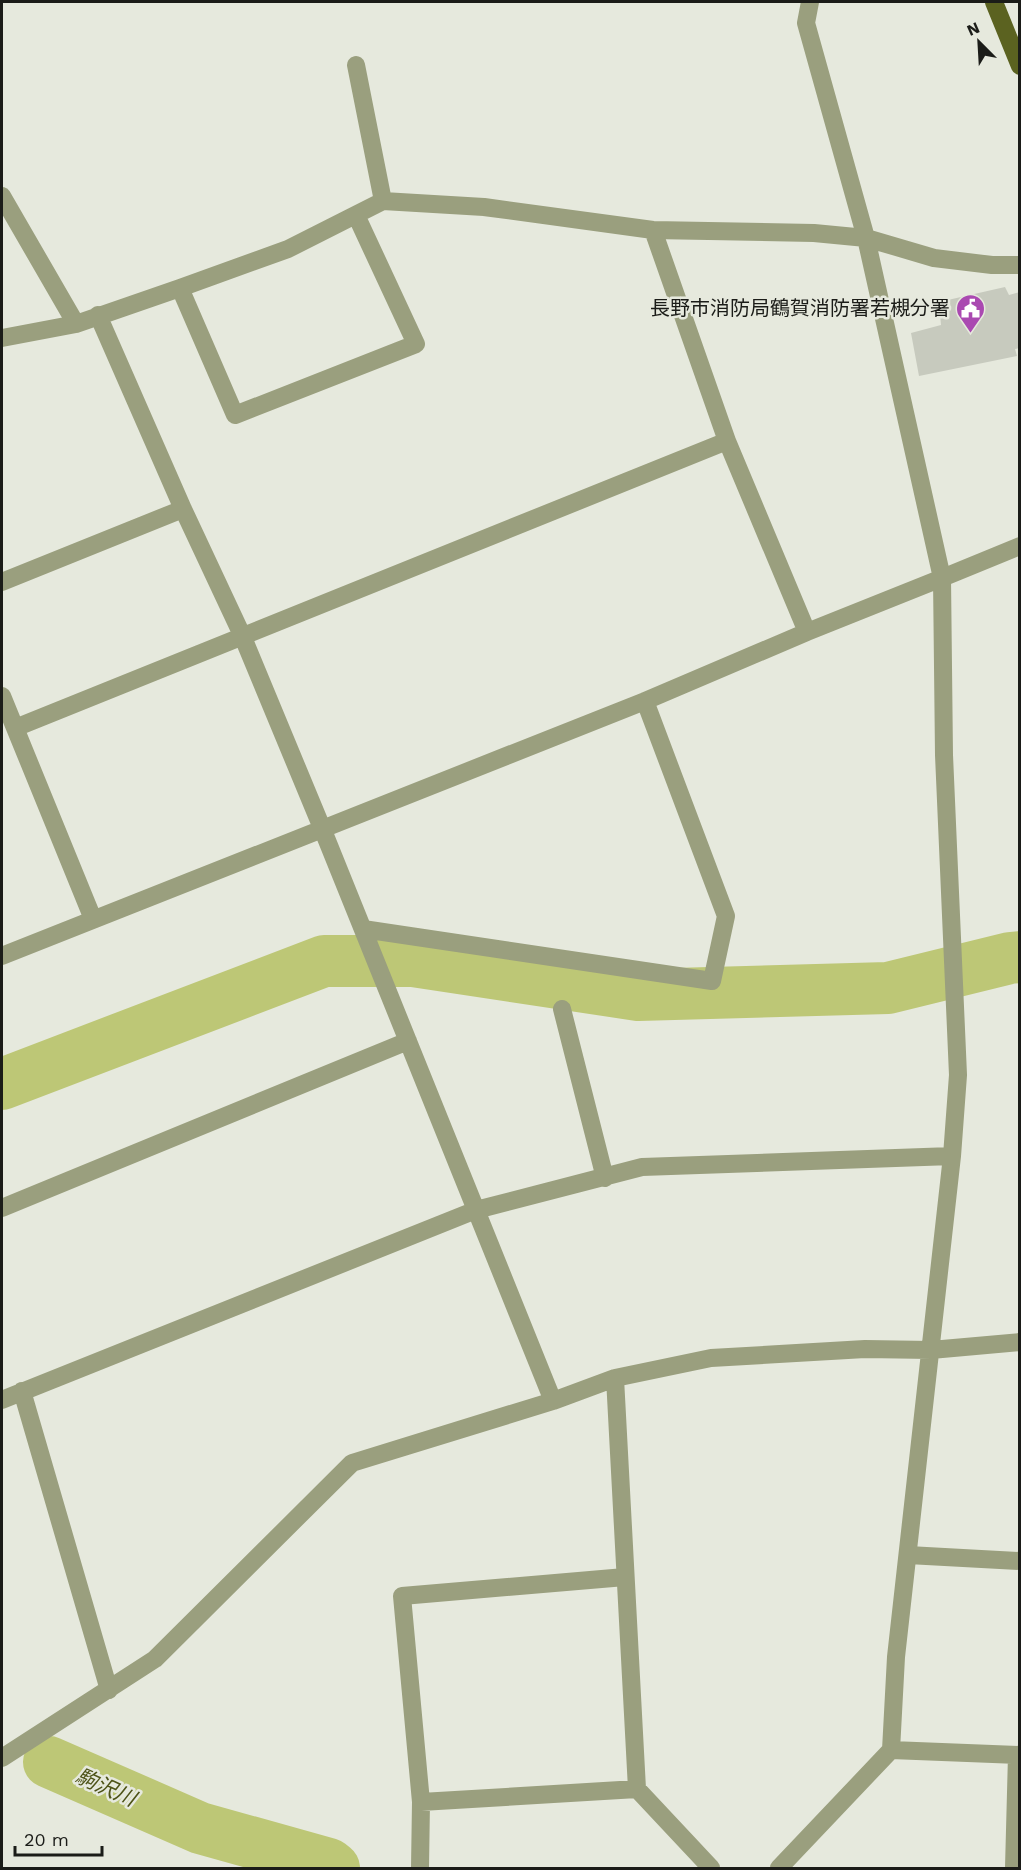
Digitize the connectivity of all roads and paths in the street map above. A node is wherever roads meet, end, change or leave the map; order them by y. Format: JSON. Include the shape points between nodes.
{"nodes":[{"id":1,"x":810,"y":2,"type":"edge"},
{"id":2,"x":994,"y":2,"type":"edge"},
{"id":3,"x":356,"y":65,"type":"dead end"},
{"id":4,"x":1020,"y":66,"type":"edge"},
{"id":5,"x":2,"y":196,"type":"edge"},
{"id":6,"x":383,"y":201,"type":"junction"},
{"id":7,"x":356,"y":214,"type":"junction"},
{"id":8,"x":653,"y":230,"type":"junction"},
{"id":9,"x":866,"y":238,"type":"junction"},
{"id":10,"x":1020,"y":265,"type":"edge"},
{"id":11,"x":180,"y":288,"type":"junction"},
{"id":12,"x":98,"y":315,"type":"junction"},
{"id":13,"x":76,"y":324,"type":"junction"},
{"id":14,"x":2,"y":338,"type":"edge"},
{"id":15,"x":727,"y":441,"type":"junction"},
{"id":16,"x":183,"y":509,"type":"junction"},
{"id":17,"x":1020,"y":546,"type":"edge"},
{"id":18,"x":942,"y":579,"type":"junction"},
{"id":19,"x":2,"y":582,"type":"edge"},
{"id":20,"x":807,"y":632,"type":"junction"},
{"id":21,"x":242,"y":635,"type":"junction"},
{"id":22,"x":2,"y":696,"type":"edge"},
{"id":23,"x":645,"y":701,"type":"junction"},
{"id":24,"x":15,"y":728,"type":"junction"},
{"id":25,"x":322,"y":828,"type":"junction"},
{"id":26,"x":93,"y":919,"type":"junction"},
{"id":27,"x":363,"y":929,"type":"junction"},
{"id":28,"x":2,"y":956,"type":"edge"},
{"id":29,"x":562,"y":1009,"type":"dead end"},
{"id":30,"x":408,"y":1041,"type":"junction"},
{"id":31,"x":952,"y":1156,"type":"junction"},
{"id":32,"x":605,"y":1178,"type":"junction"},
{"id":33,"x":2,"y":1208,"type":"edge"},
{"id":34,"x":476,"y":1210,"type":"junction"},
{"id":35,"x":1020,"y":1342,"type":"edge"},
{"id":36,"x":932,"y":1350,"type":"junction"},
{"id":37,"x":615,"y":1378,"type":"junction"},
{"id":38,"x":22,"y":1391,"type":"junction"},
{"id":39,"x":2,"y":1400,"type":"edge"},
{"id":40,"x":552,"y":1401,"type":"junction"},
{"id":41,"x":908,"y":1555,"type":"junction"},
{"id":42,"x":1020,"y":1561,"type":"edge"},
{"id":43,"x":625,"y":1577,"type":"junction"},
{"id":44,"x":109,"y":1690,"type":"junction"},
{"id":45,"x":891,"y":1750,"type":"junction"},
{"id":46,"x":1018,"y":1755,"type":"edge"},
{"id":47,"x":2,"y":1758,"type":"edge"},
{"id":48,"x":637,"y":1789,"type":"junction"},
{"id":49,"x":421,"y":1802,"type":"junction"},
{"id":50,"x":420,"y":1869,"type":"edge"},
{"id":51,"x":711,"y":1869,"type":"edge"},
{"id":52,"x":780,"y":1869,"type":"edge"},
{"id":53,"x":1014,"y":1869,"type":"edge"}],
"edges":[{"from":1,"to":9,"type":"street","via":[[806,22]]},
{"from":2,"to":4,"type":"main road"},
{"from":3,"to":6,"type":"street"},
{"from":5,"to":13,"type":"street"},
{"from":6,"to":7,"type":"street"},
{"from":6,"to":8,"type":"street","via":[[483,207]]},
{"from":7,"to":11,"type":"street","via":[[288,249]]},
{"from":7,"to":11,"type":"street","via":[[416,344],[234,415]]},
{"from":8,"to":9,"type":"street","via":[[814,233]]},
{"from":8,"to":15,"type":"street"},
{"from":9,"to":10,"type":"street","via":[[934,258]]},
{"from":9,"to":18,"type":"street"},
{"from":11,"to":12,"type":"street"},
{"from":12,"to":13,"type":"street"},
{"from":12,"to":16,"type":"street"},
{"from":13,"to":14,"type":"street"},
{"from":15,"to":20,"type":"street"},
{"from":15,"to":21,"type":"street"},
{"from":16,"to":19,"type":"street"},
{"from":16,"to":21,"type":"street"},
{"from":17,"to":18,"type":"street"},
{"from":18,"to":20,"type":"street"},
{"from":18,"to":31,"type":"street","via":[[944,755],[958,1075]]},
{"from":20,"to":23,"type":"street"},
{"from":21,"to":24,"type":"street"},
{"from":21,"to":25,"type":"street"},
{"from":22,"to":24,"type":"street"},
{"from":23,"to":25,"type":"street"},
{"from":23,"to":27,"type":"street","via":[[726,916],[712,981]]},
{"from":24,"to":26,"type":"street"},
{"from":25,"to":26,"type":"street"},
{"from":25,"to":27,"type":"street"},
{"from":26,"to":28,"type":"street"},
{"from":27,"to":30,"type":"street"},
{"from":29,"to":32,"type":"street"},
{"from":30,"to":33,"type":"street"},
{"from":30,"to":34,"type":"street"},
{"from":31,"to":32,"type":"street","via":[[642,1167]]},
{"from":31,"to":36,"type":"street"},
{"from":32,"to":34,"type":"street"},
{"from":34,"to":38,"type":"street"},
{"from":34,"to":40,"type":"street"},
{"from":35,"to":36,"type":"street"},
{"from":36,"to":37,"type":"street","via":[[866,1349],[711,1358]]},
{"from":36,"to":41,"type":"street"},
{"from":37,"to":40,"type":"street"},
{"from":37,"to":43,"type":"street"},
{"from":38,"to":39,"type":"street"},
{"from":38,"to":44,"type":"street"},
{"from":40,"to":44,"type":"street","via":[[352,1462],[155,1659]]},
{"from":41,"to":42,"type":"street"},
{"from":41,"to":45,"type":"street","via":[[896,1657]]},
{"from":43,"to":48,"type":"street"},
{"from":43,"to":49,"type":"street","via":[[402,1596]]},
{"from":44,"to":47,"type":"street"},
{"from":45,"to":46,"type":"street"},
{"from":45,"to":52,"type":"street"},
{"from":46,"to":53,"type":"street"},
{"from":48,"to":49,"type":"street"},
{"from":48,"to":51,"type":"street"},
{"from":49,"to":50,"type":"street"}]}
